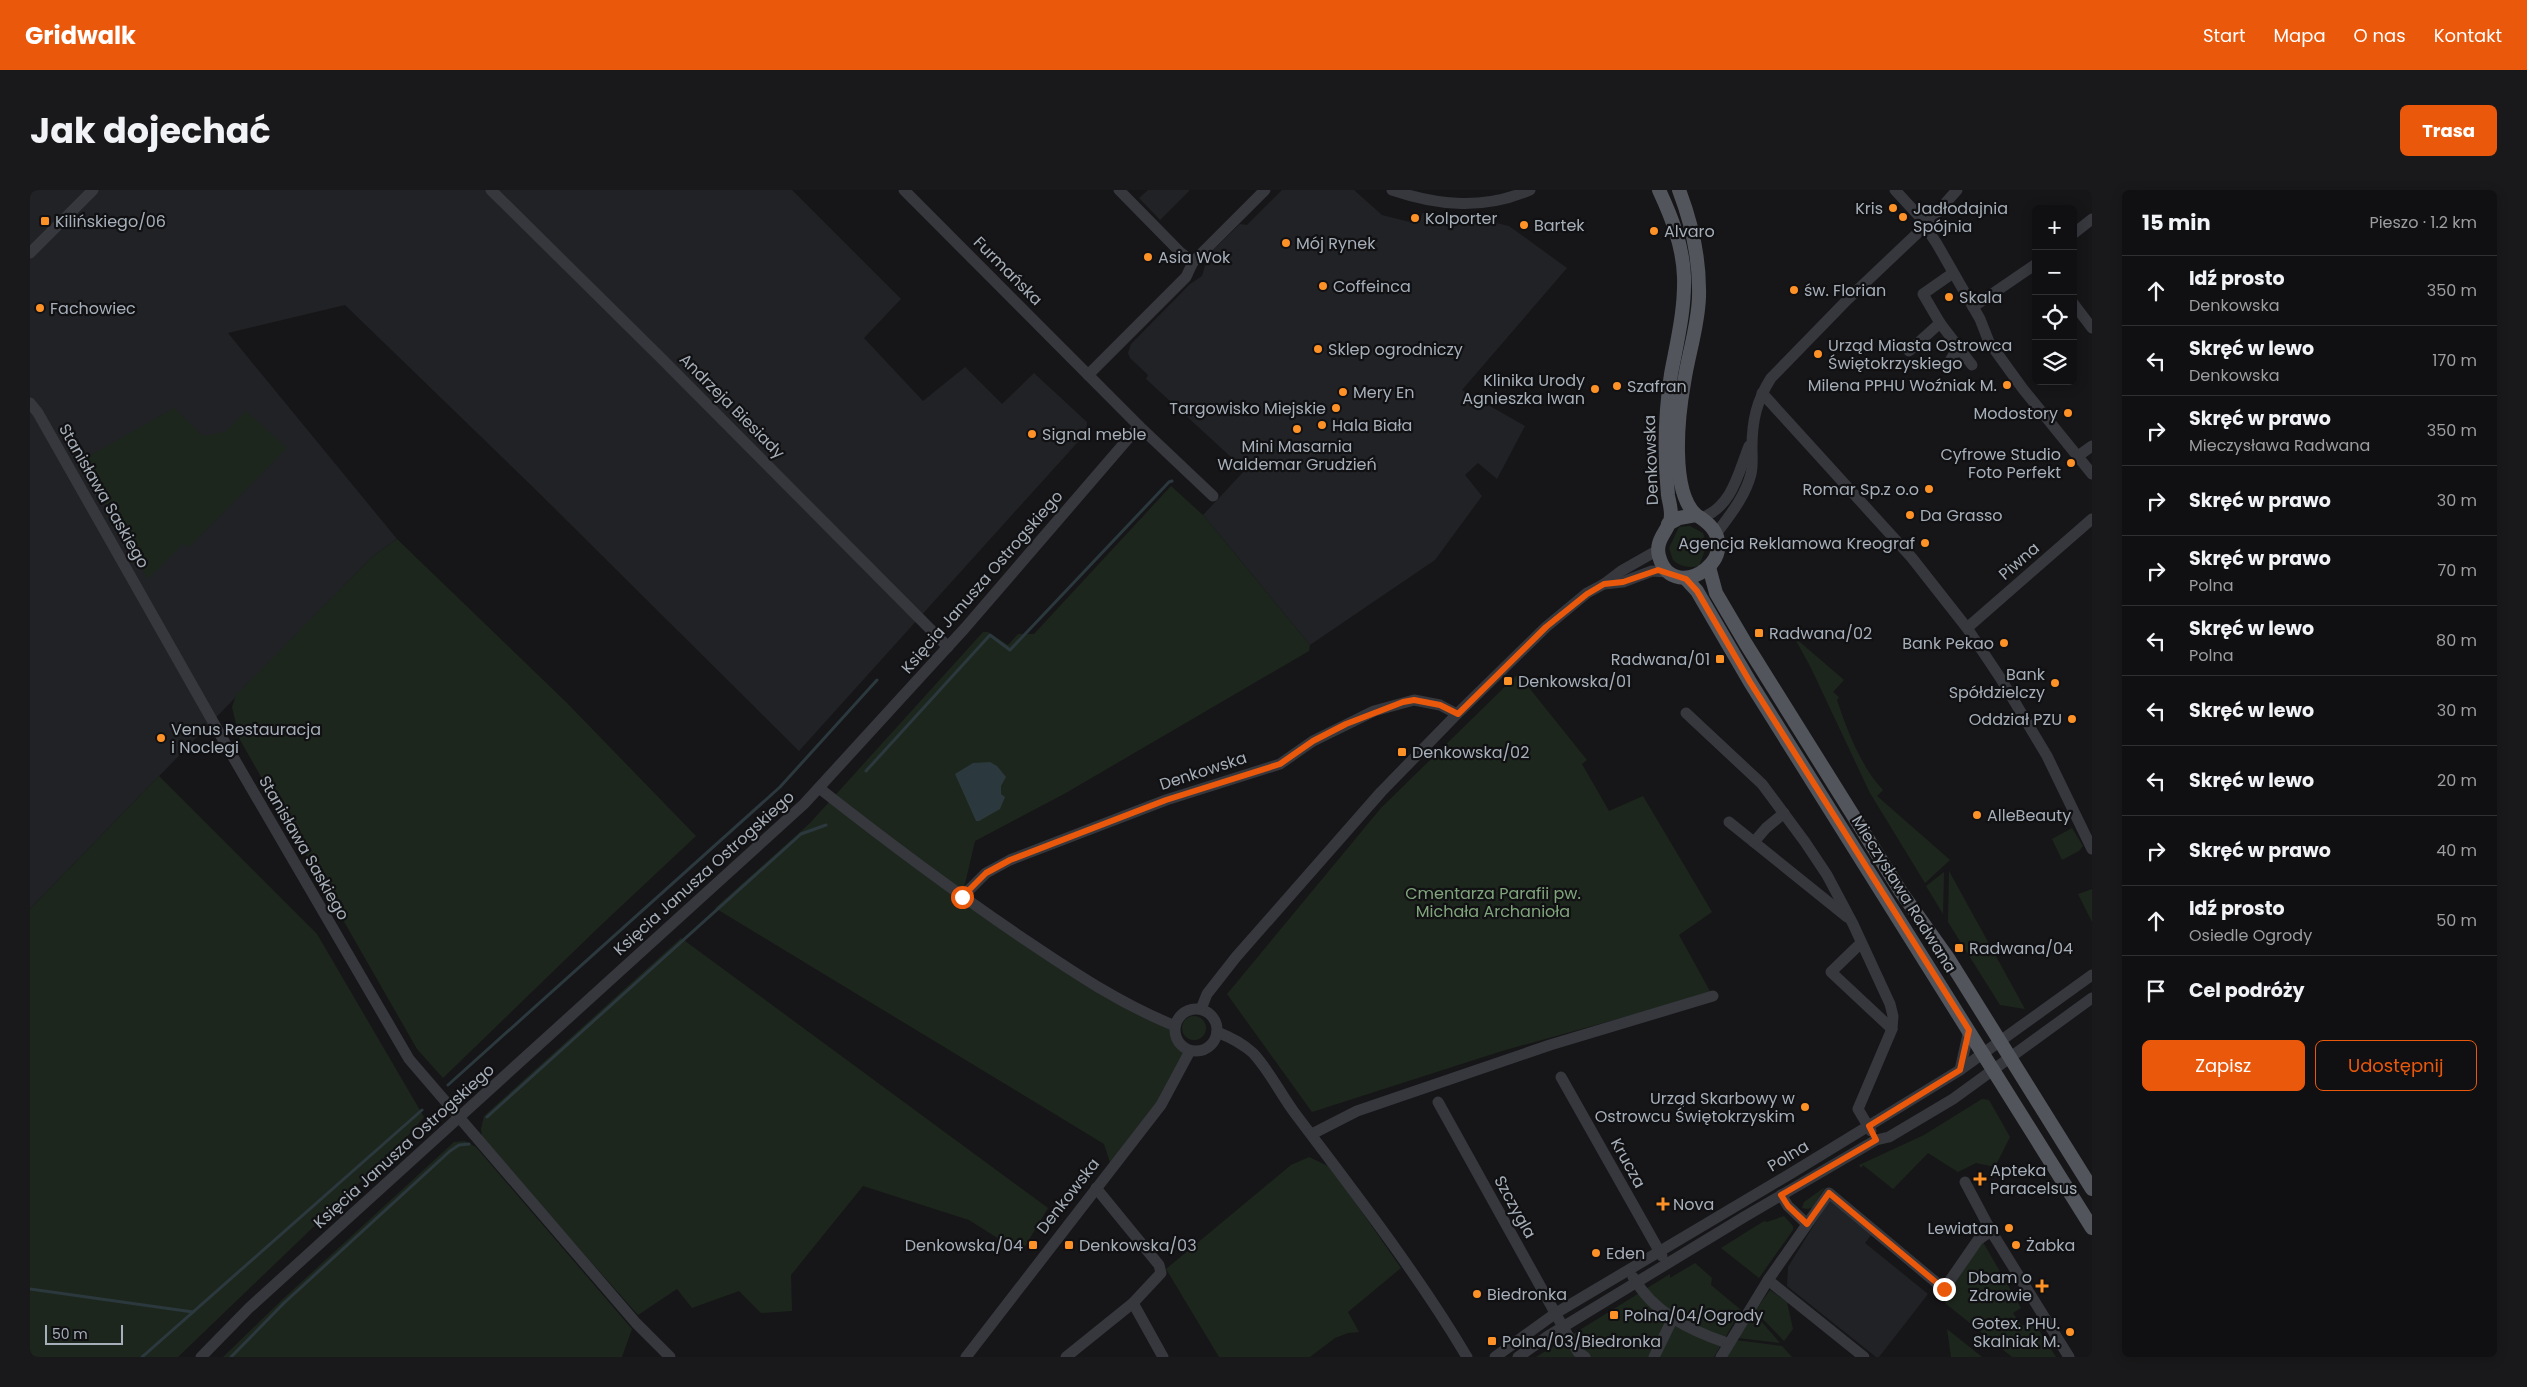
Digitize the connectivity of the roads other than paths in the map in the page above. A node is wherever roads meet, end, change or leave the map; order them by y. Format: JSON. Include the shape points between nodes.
{"nodes":[{"id":1,"x":93,"y":190,"type":"edge"},
{"id":2,"x":490,"y":190,"type":"edge"},
{"id":3,"x":904,"y":190,"type":"edge"},
{"id":4,"x":1119,"y":190,"type":"edge"},
{"id":5,"x":1265,"y":190,"type":"edge"},
{"id":6,"x":1392,"y":190,"type":"edge"},
{"id":7,"x":1530,"y":190,"type":"edge"},
{"id":8,"x":1659,"y":190,"type":"edge"},
{"id":9,"x":1679,"y":190,"type":"edge"},
{"id":10,"x":1895,"y":190,"type":"edge"},
{"id":11,"x":1953,"y":193,"type":"edge"},
{"id":12,"x":2092,"y":219,"type":"edge"},
{"id":13,"x":1925,"y":226,"type":"junction"},
{"id":14,"x":2077,"y":231,"type":"edge"},
{"id":15,"x":30,"y":253,"type":"edge"},
{"id":16,"x":1193,"y":262,"type":"junction"},
{"id":17,"x":2032,"y":267,"type":"edge"},
{"id":18,"x":1953,"y":273,"type":"junction"},
{"id":19,"x":1973,"y":306,"type":"junction"},
{"id":20,"x":2077,"y":308,"type":"edge"},
{"id":21,"x":1940,"y":323,"type":"junction"},
{"id":22,"x":2092,"y":328,"type":"edge"},
{"id":23,"x":1958,"y":348,"type":"junction"},
{"id":24,"x":1910,"y":351,"type":"dead end"},
{"id":25,"x":1972,"y":365,"type":"dead end"},
{"id":26,"x":1946,"y":367,"type":"dead end"},
{"id":27,"x":1088,"y":376,"type":"junction"},
{"id":28,"x":1762,"y":393,"type":"junction"},
{"id":29,"x":30,"y":402,"type":"edge"},
{"id":30,"x":1139,"y":426,"type":"junction"},
{"id":31,"x":1752,"y":437,"type":"junction"},
{"id":32,"x":2092,"y":446,"type":"edge"},
{"id":33,"x":2078,"y":456,"type":"junction"},
{"id":34,"x":2092,"y":474,"type":"edge"},
{"id":35,"x":1213,"y":496,"type":"dead end"},
{"id":36,"x":1698,"y":517,"type":"junction"},
{"id":37,"x":2092,"y":519,"type":"edge"},
{"id":38,"x":1668,"y":524,"type":"junction"},
{"id":39,"x":1716,"y":534,"type":"junction"},
{"id":40,"x":1658,"y":550,"type":"junction"},
{"id":41,"x":1709,"y":567,"type":"junction"},
{"id":42,"x":1668,"y":572,"type":"junction"},
{"id":43,"x":1686,"y":579,"type":"junction"},
{"id":44,"x":1604,"y":584,"type":"junction"},
{"id":45,"x":1967,"y":628,"type":"junction"},
{"id":46,"x":948,"y":646,"type":"junction"},
{"id":47,"x":1686,"y":712,"type":"dead end"},
{"id":48,"x":1458,"y":714,"type":"junction"},
{"id":49,"x":820,"y":788,"type":"junction"},
{"id":50,"x":1784,"y":813,"type":"junction"},
{"id":51,"x":1728,"y":822,"type":"dead end"},
{"id":52,"x":1754,"y":842,"type":"junction"},
{"id":53,"x":2092,"y":849,"type":"edge"},
{"id":54,"x":962,"y":897,"type":"junction"},
{"id":55,"x":1850,"y":920,"type":"junction"},
{"id":56,"x":1861,"y":944,"type":"junction"},
{"id":57,"x":2092,"y":975,"type":"edge"},
{"id":58,"x":1713,"y":996,"type":"dead end"},
{"id":59,"x":2092,"y":998,"type":"edge"},
{"id":60,"x":1202,"y":1009,"type":"junction"},
{"id":61,"x":1175,"y":1026,"type":"junction"},
{"id":62,"x":1892,"y":1029,"type":"junction"},
{"id":63,"x":1969,"y":1030,"type":"junction"},
{"id":64,"x":1217,"y":1032,"type":"junction"},
{"id":65,"x":2000,"y":1040,"type":"junction"},
{"id":66,"x":1190,"y":1051,"type":"junction"},
{"id":67,"x":1983,"y":1053,"type":"junction"},
{"id":68,"x":2010,"y":1056,"type":"junction"},
{"id":69,"x":1993,"y":1069,"type":"junction"},
{"id":70,"x":1960,"y":1070,"type":"junction"},
{"id":71,"x":1561,"y":1077,"type":"dead end"},
{"id":72,"x":1438,"y":1102,"type":"dead end"},
{"id":73,"x":460,"y":1118,"type":"junction"},
{"id":74,"x":1869,"y":1126,"type":"junction"},
{"id":75,"x":1312,"y":1134,"type":"junction"},
{"id":76,"x":1876,"y":1140,"type":"junction"},
{"id":77,"x":1965,"y":1182,"type":"dead end"},
{"id":78,"x":1096,"y":1188,"type":"junction"},
{"id":79,"x":2092,"y":1189,"type":"edge"},
{"id":80,"x":1781,"y":1195,"type":"junction"},
{"id":81,"x":1807,"y":1224,"type":"junction"},
{"id":82,"x":2092,"y":1228,"type":"edge"},
{"id":83,"x":1991,"y":1231,"type":"junction"},
{"id":84,"x":1659,"y":1250,"type":"junction"},
{"id":85,"x":1666,"y":1264,"type":"junction"},
{"id":86,"x":1629,"y":1270,"type":"junction"},
{"id":87,"x":1768,"y":1280,"type":"junction"},
{"id":88,"x":1636,"y":1282,"type":"junction"},
{"id":89,"x":1133,"y":1303,"type":"junction"},
{"id":90,"x":1556,"y":1313,"type":"junction"},
{"id":91,"x":1672,"y":1320,"type":"junction"},
{"id":92,"x":1563,"y":1328,"type":"junction"},
{"id":93,"x":1512,"y":1343,"type":"junction"},
{"id":94,"x":1727,"y":1343,"type":"junction"},
{"id":95,"x":1521,"y":1356,"type":"edge"},
{"id":96,"x":201,"y":1357,"type":"edge"},
{"id":97,"x":670,"y":1357,"type":"edge"},
{"id":98,"x":966,"y":1357,"type":"edge"},
{"id":99,"x":1066,"y":1357,"type":"edge"},
{"id":100,"x":1163,"y":1357,"type":"edge"},
{"id":101,"x":1466,"y":1357,"type":"edge"},
{"id":102,"x":1495,"y":1357,"type":"edge"},
{"id":103,"x":1584,"y":1357,"type":"edge"},
{"id":104,"x":1654,"y":1357,"type":"edge"},
{"id":105,"x":1721,"y":1357,"type":"edge"},
{"id":106,"x":1864,"y":1357,"type":"edge"},
{"id":107,"x":2069,"y":1357,"type":"edge"}],
"edges":[{"from":1,"to":15,"type":"street"},
{"from":2,"to":46,"type":"street","name":"Andrzeja Biesiady"},
{"from":3,"to":27,"type":"street","name":"Furmańska"},
{"from":4,"to":16,"type":"street"},
{"from":5,"to":16,"type":"street"},
{"from":6,"to":7,"type":"street","via":[[1432,202],[1466,205],[1514,197]]},
{"from":8,"to":38,"type":"main road","name":"Denkowska","via":[[1678,236],[1684,276],[1684,302],[1666,412],[1671,510]]},
{"from":9,"to":36,"type":"main road","name":"Denkowska","via":[[1690,220],[1699,274],[1696,327],[1684,384],[1679,441],[1681,486],[1686,504]]},
{"from":10,"to":13,"type":"street"},
{"from":11,"to":13,"type":"street"},
{"from":12,"to":14,"type":"street"},
{"from":13,"to":18,"type":"street"},
{"from":13,"to":28,"type":"street","via":[[1825,322],[1771,378]]},
{"from":16,"to":27,"type":"street","via":[[1186,277]]},
{"from":17,"to":19,"type":"street"},
{"from":18,"to":19,"type":"street"},
{"from":18,"to":21,"type":"street","via":[[1923,294]]},
{"from":19,"to":33,"type":"street","via":[[1989,342]]},
{"from":20,"to":22,"type":"street"},
{"from":21,"to":23,"type":"street"},
{"from":21,"to":24,"type":"street"},
{"from":23,"to":25,"type":"street"},
{"from":23,"to":26,"type":"street"},
{"from":27,"to":30,"type":"street"},
{"from":28,"to":31,"type":"street","via":[[1754,414]]},
{"from":28,"to":45,"type":"street","via":[[1912,558]]},
{"from":29,"to":73,"type":"street","name":"Stanisława Saskiego","via":[[389,1026],[409,1059]]},
{"from":30,"to":35,"type":"street"},
{"from":30,"to":46,"type":"street","name":"Księcia Janusza Ostrogskiego"},
{"from":31,"to":36,"type":"street","via":[[1734,487],[1723,504],[1716,512]]},
{"from":31,"to":39,"type":"street","via":[[1752,472],[1746,489]]},
{"from":32,"to":33,"type":"street"},
{"from":33,"to":34,"type":"street"},
{"from":36,"to":38,"type":"main road","via":[[1679,518]]},
{"from":36,"to":39,"type":"main road","via":[[1709,523]]},
{"from":37,"to":45,"type":"street","name":"Piwna"},
{"from":38,"to":40,"type":"main road"},
{"from":39,"to":41,"type":"main road","via":[[1718,550]]},
{"from":40,"to":42,"type":"main road"},
{"from":40,"to":44,"type":"street"},
{"from":41,"to":43,"type":"main road"},
{"from":41,"to":65,"type":"main road","name":"Mieczysława Radwana","via":[[1716,593],[1746,644],[1901,892]]},
{"from":42,"to":43,"type":"main road"},
{"from":42,"to":44,"type":"street","via":[[1652,571],[1623,582]]},
{"from":43,"to":63,"type":"main road","name":"Mieczysława Radwana","via":[[1697,591],[1750,682]]},
{"from":44,"to":48,"type":"street","via":[[1546,627]]},
{"from":45,"to":53,"type":"street","via":[[2036,739]]},
{"from":46,"to":49,"type":"street","name":"Księcia Janusza Ostrogskiego"},
{"from":47,"to":50,"type":"street","via":[[1762,784]]},
{"from":48,"to":54,"type":"street","name":"Denkowska","via":[[1440,705],[1414,700],[1374,711],[1313,741],[1280,764],[1166,800],[1010,860],[986,873]]},
{"from":48,"to":60,"type":"street","via":[[1381,792],[1243,950],[1207,994]]},
{"from":49,"to":54,"type":"street"},
{"from":49,"to":73,"type":"street","name":"Księcia Janusza Ostrogskiego"},
{"from":50,"to":52,"type":"street"},
{"from":50,"to":55,"type":"street","via":[[1827,875]]},
{"from":51,"to":52,"type":"street"},
{"from":52,"to":55,"type":"street"},
{"from":54,"to":61,"type":"street","via":[[1099,990]]},
{"from":55,"to":56,"type":"street"},
{"from":56,"to":62,"type":"street","via":[[1890,1004]]},
{"from":56,"to":62,"type":"street","via":[[1831,972]]},
{"from":57,"to":65,"type":"street","name":"Polna"},
{"from":58,"to":75,"type":"street","via":[[1550,1045],[1357,1111]]},
{"from":59,"to":68,"type":"street","name":"Polna"},
{"from":60,"to":61,"type":"street","via":[[1187,1010]]},
{"from":60,"to":64,"type":"street","via":[[1214,1017]]},
{"from":61,"to":66,"type":"street","via":[[1178,1042]]},
{"from":62,"to":74,"type":"street","via":[[1858,1109]]},
{"from":63,"to":67,"type":"main road","name":"Mieczysława Radwana"},
{"from":63,"to":70,"type":"street"},
{"from":64,"to":66,"type":"street","via":[[1205,1050]]},
{"from":64,"to":75,"type":"street","via":[[1252,1052]]},
{"from":65,"to":67,"type":"street","name":"Polna"},
{"from":65,"to":68,"type":"main road","name":"Mieczysława Radwana"},
{"from":66,"to":78,"type":"street","name":"Denkowska","via":[[1161,1104]]},
{"from":67,"to":69,"type":"main road","name":"Mieczysława Radwana"},
{"from":67,"to":70,"type":"street","name":"Polna"},
{"from":68,"to":69,"type":"street","name":"Polna"},
{"from":68,"to":79,"type":"main road","name":"Mieczysława Radwana"},
{"from":69,"to":76,"type":"street","name":"Polna","via":[[1953,1100],[1889,1138]]},
{"from":69,"to":82,"type":"main road","name":"Mieczysława Radwana"},
{"from":70,"to":74,"type":"street","name":"Polna"},
{"from":71,"to":84,"type":"street","name":"Krucza"},
{"from":72,"to":90,"type":"street","name":"Szczygla"},
{"from":73,"to":96,"type":"street","name":"Księcia Janusza Ostrogskiego","via":[[249,1308]]},
{"from":73,"to":97,"type":"street","name":"Stanisława Saskiego","via":[[636,1323]]},
{"from":74,"to":76,"type":"street"},
{"from":74,"to":84,"type":"street","name":"Polna"},
{"from":75,"to":101,"type":"street","via":[[1389,1239]]},
{"from":76,"to":80,"type":"street","name":"Polna"},
{"from":77,"to":83,"type":"street"},
{"from":78,"to":89,"type":"street","via":[[1161,1270],[1160,1276]]},
{"from":78,"to":98,"type":"street","name":"Denkowska"},
{"from":80,"to":81,"type":"street"},
{"from":80,"to":85,"type":"street","name":"Polna"},
{"from":81,"to":83,"type":"street","via":[[1829,1193],[1944,1289],[1978,1240]]},
{"from":81,"to":87,"type":"street"},
{"from":83,"to":107,"type":"street"},
{"from":84,"to":85,"type":"street","name":"Krucza"},
{"from":84,"to":86,"type":"street","name":"Polna"},
{"from":85,"to":88,"type":"street","name":"Polna"},
{"from":86,"to":88,"type":"street"},
{"from":86,"to":90,"type":"street","name":"Polna"},
{"from":87,"to":94,"type":"street"},
{"from":87,"to":106,"type":"street"},
{"from":88,"to":91,"type":"street"},
{"from":88,"to":92,"type":"street","name":"Polna"},
{"from":89,"to":99,"type":"street"},
{"from":89,"to":100,"type":"street"},
{"from":90,"to":92,"type":"street","name":"Szczygla"},
{"from":90,"to":93,"type":"street","name":"Polna"},
{"from":91,"to":94,"type":"street"},
{"from":91,"to":104,"type":"street"},
{"from":92,"to":95,"type":"street","name":"Polna"},
{"from":92,"to":103,"type":"street","name":"Szczygla"},
{"from":93,"to":95,"type":"street"},
{"from":93,"to":102,"type":"street","name":"Polna"},
{"from":94,"to":105,"type":"street"}]}
